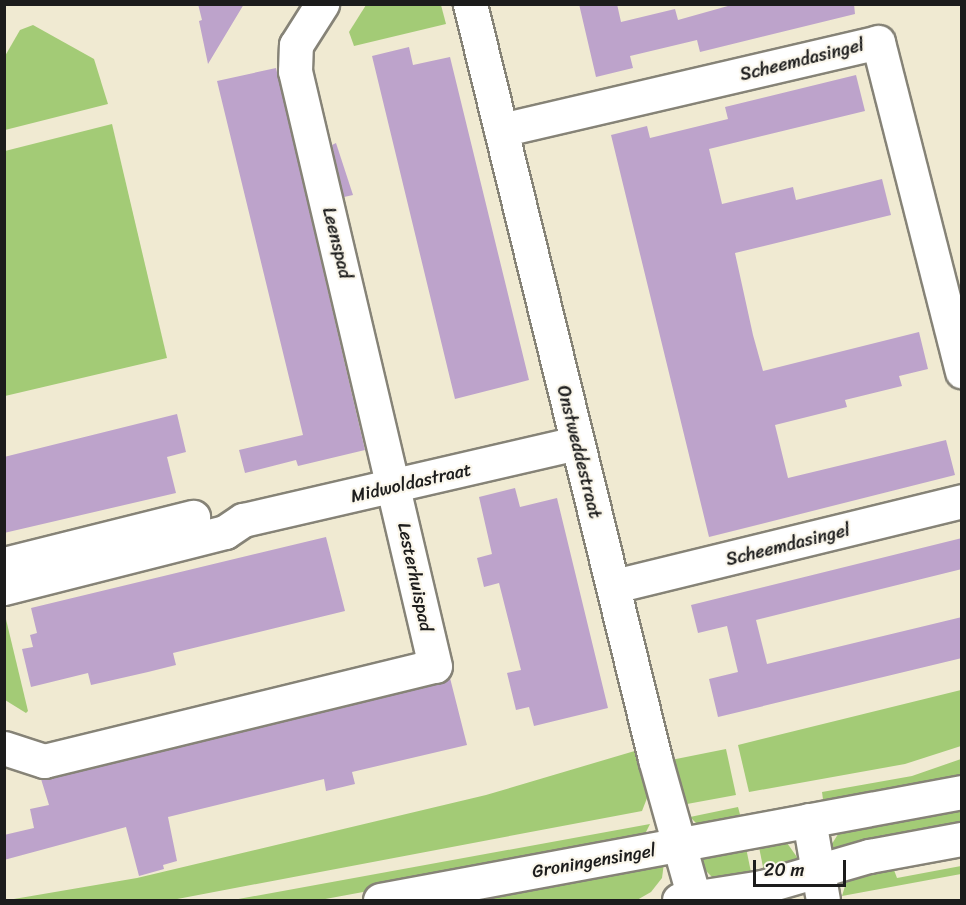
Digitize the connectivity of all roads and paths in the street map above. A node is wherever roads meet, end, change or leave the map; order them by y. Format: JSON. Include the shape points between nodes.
{"nodes":[{"id":1,"x":470,"y":4,"type":"edge"},
{"id":2,"x":317,"y":11,"type":"edge"},
{"id":3,"x":501,"y":130,"type":"junction"},
{"id":4,"x":962,"y":371,"type":"edge"},
{"id":5,"x":577,"y":443,"type":"junction"},
{"id":6,"x":396,"y":488,"type":"junction"},
{"id":7,"x":962,"y":501,"type":"edge"},
{"id":8,"x":243,"y":520,"type":"junction"},
{"id":9,"x":4,"y":564,"type":"edge"},
{"id":10,"x":614,"y":586,"type":"junction"},
{"id":11,"x":4,"y":588,"type":"edge"},
{"id":12,"x":5,"y":748,"type":"edge"},
{"id":13,"x":962,"y":792,"type":"edge"},
{"id":14,"x":808,"y":820,"type":"junction"},
{"id":15,"x":962,"y":839,"type":"edge"},
{"id":16,"x":680,"y":845,"type":"junction"},
{"id":17,"x":820,"y":886,"type":"edge"},
{"id":18,"x":686,"y":899,"type":"edge"},
{"id":19,"x":380,"y":900,"type":"edge"}],
"edges":[{"from":1,"to":3,"type":"street","name":"Onstweddestraat"},
{"from":2,"to":6,"type":"street","name":"Leenspad","via":[[296,45],[295,71]]},
{"from":3,"to":4,"type":"street","name":"Scheemdasingel","via":[[878,42]]},
{"from":3,"to":5,"type":"street","name":"Onstweddestraat"},
{"from":5,"to":6,"type":"street","name":"Midwoldastraat"},
{"from":5,"to":10,"type":"street","name":"Onstweddestraat"},
{"from":6,"to":8,"type":"street","name":"Midwoldastraat"},
{"from":6,"to":12,"type":"street","name":"Lesterhuispad","via":[[434,661],[44,761]]},
{"from":7,"to":10,"type":"street","name":"Scheemdasingel"},
{"from":8,"to":9,"type":"street","name":"Midwoldastraat","via":[[217,511]]},
{"from":8,"to":11,"type":"street","name":"Midwoldastraat","via":[[225,532]]},
{"from":10,"to":16,"type":"street","name":"Onstweddestraat"},
{"from":13,"to":14,"type":"street","name":"Groningensingel"},
{"from":14,"to":16,"type":"street","name":"Groningensingel"},
{"from":14,"to":17,"type":"street"},
{"from":15,"to":17,"type":"street","via":[[869,856]]},
{"from":16,"to":18,"type":"street","name":"Onstweddestraat"},
{"from":16,"to":19,"type":"street","name":"Groningensingel"},
{"from":17,"to":18,"type":"street","via":[[762,886]]}]}
